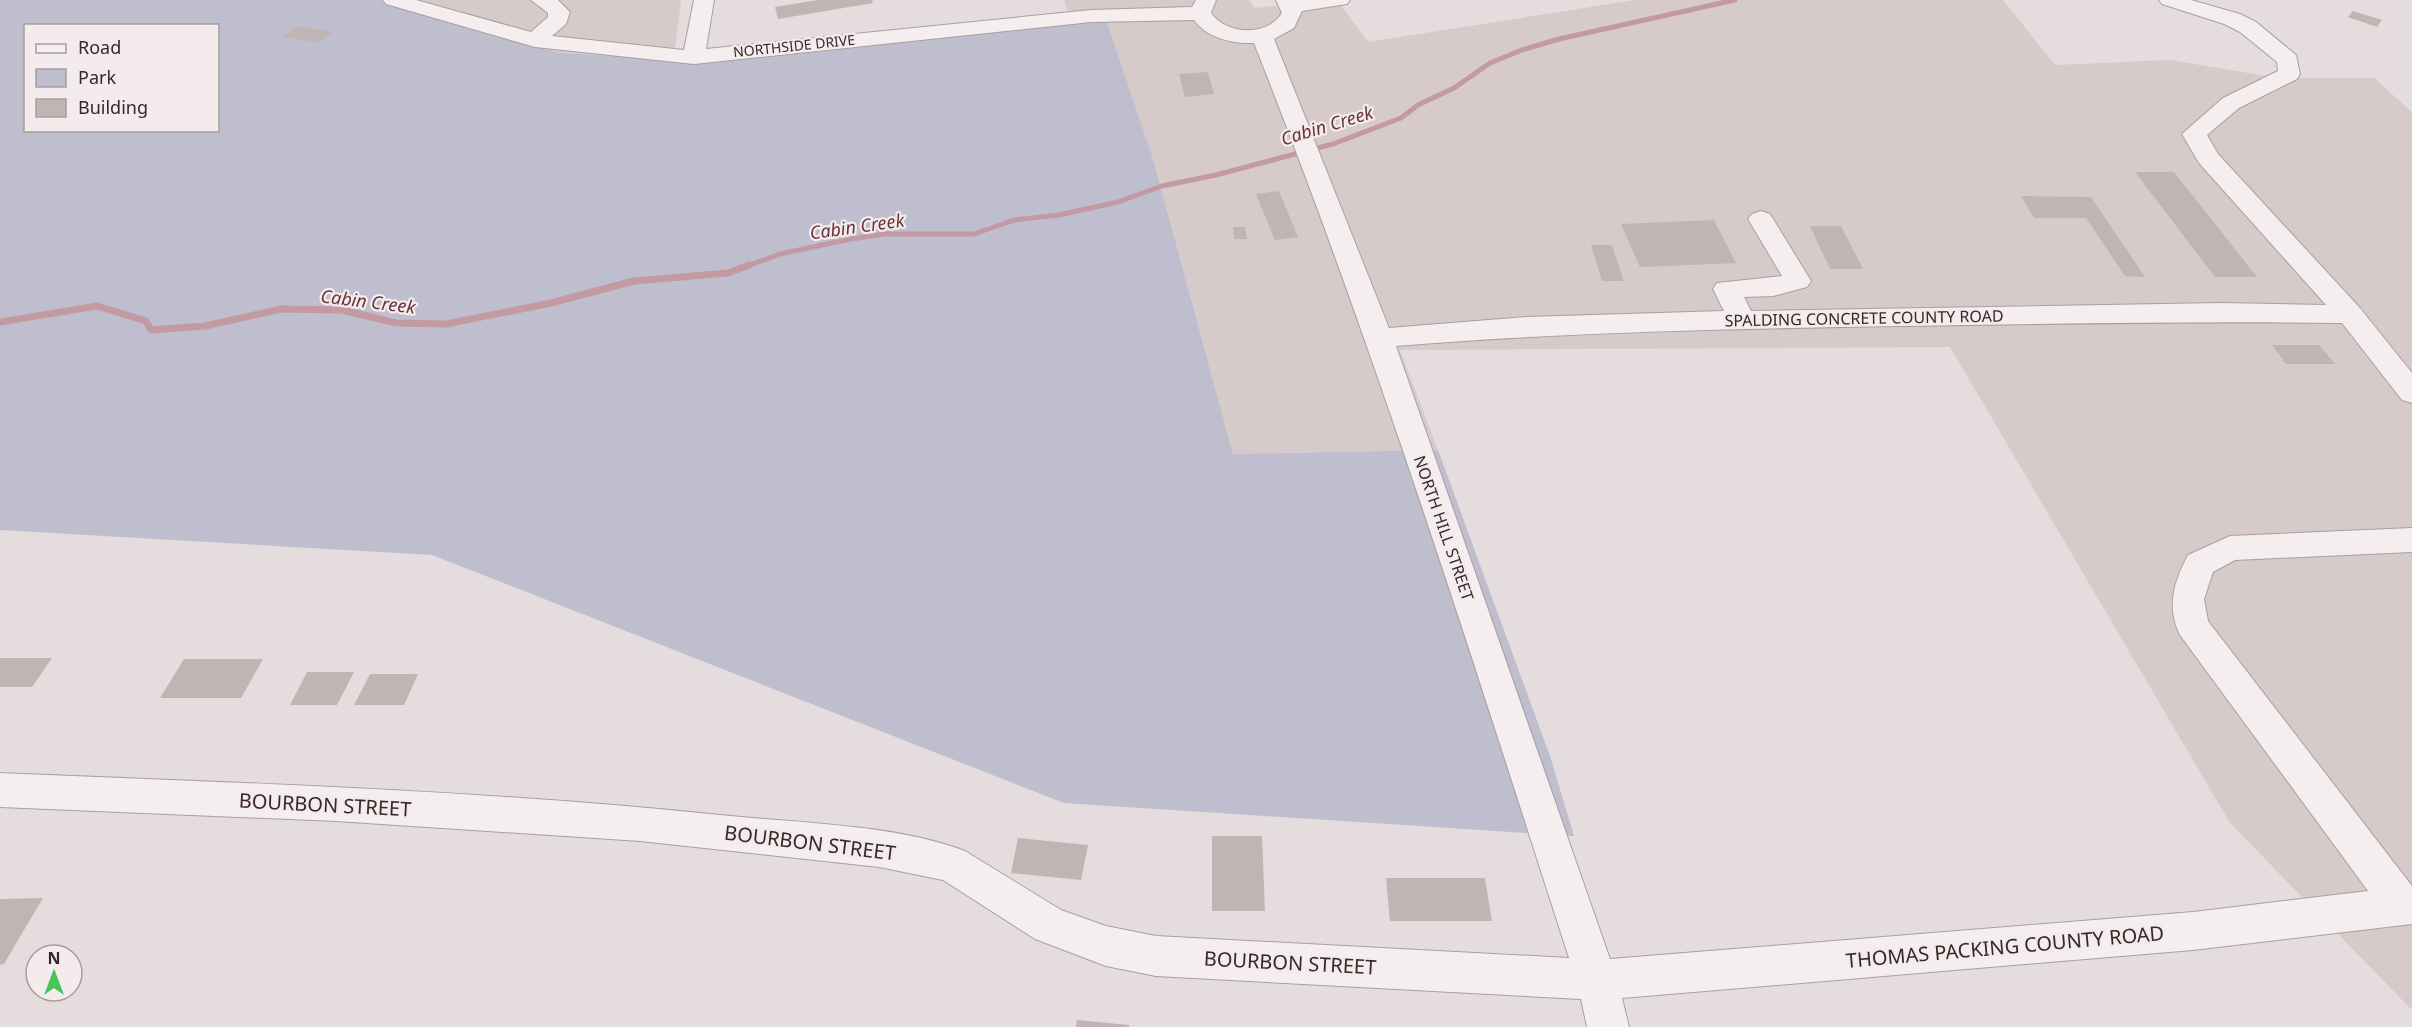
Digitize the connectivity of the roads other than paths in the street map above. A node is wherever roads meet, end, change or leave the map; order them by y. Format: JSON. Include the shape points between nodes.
{"nodes":[{"id":1,"x":393,"y":0,"type":"edge"},
{"id":2,"x":541,"y":0,"type":"edge"},
{"id":3,"x":704,"y":0,"type":"edge"},
{"id":4,"x":1340,"y":0,"type":"edge"},
{"id":5,"x":2169,"y":0,"type":"edge"},
{"id":6,"x":1289,"y":3,"type":"edge"},
{"id":7,"x":1132,"y":7,"type":"edge"},
{"id":8,"x":1203,"y":7,"type":"edge"},
{"id":9,"x":1043,"y":10,"type":"edge"},
{"id":10,"x":1262,"y":34,"type":"junction"},
{"id":11,"x":535,"y":40,"type":"junction"},
{"id":12,"x":694,"y":57,"type":"junction"},
{"id":13,"x":1761,"y":219,"type":"dead end"},
{"id":14,"x":2350,"y":314,"type":"junction"},
{"id":15,"x":1742,"y":320,"type":"junction"},
{"id":16,"x":1379,"y":338,"type":"junction"},
{"id":17,"x":2412,"y":393,"type":"edge"},
{"id":18,"x":2412,"y":540,"type":"edge"},
{"id":19,"x":0,"y":790,"type":"edge"},
{"id":20,"x":2407,"y":906,"type":"edge"},
{"id":21,"x":1597,"y":980,"type":"junction"},
{"id":22,"x":1608,"y":1027,"type":"edge"}],
"edges":[{"from":1,"to":11,"type":"street","name":"NORTHSIDE DRIVE"},
{"from":2,"to":11,"type":"street","via":[[560,12],[558,19]]},
{"from":3,"to":12,"type":"street"},
{"from":4,"to":6,"type":"street"},
{"from":5,"to":14,"type":"street","via":[[2248,27],[2288,60],[2289,74],[2230,103],[2194,134],[2208,158]]},
{"from":6,"to":10,"type":"street","via":[[1293,13],[1285,26]]},
{"from":7,"to":8,"type":"street","name":"NORTHSIDE DRIVE"},
{"from":7,"to":9,"type":"street","name":"NORTHSIDE DRIVE"},
{"from":8,"to":10,"type":"street","via":[[1203,20],[1221,32]]},
{"from":9,"to":12,"type":"street","name":"NORTHSIDE DRIVE"},
{"from":10,"to":16,"type":"street","name":"NORTH HILL STREET"},
{"from":11,"to":12,"type":"street","name":"NORTHSIDE DRIVE"},
{"from":13,"to":15,"type":"street","via":[[1798,281],[1773,287],[1726,289]]},
{"from":14,"to":15,"type":"street","name":"SPALDING CONCRETE COUNTY ROAD","via":[[2222,312]]},
{"from":14,"to":17,"type":"street"},
{"from":15,"to":16,"type":"street","name":"SPALDING CONCRETE COUNTY ROAD","via":[[1527,326]]},
{"from":16,"to":21,"type":"street","name":"NORTH HILL STREET"},
{"from":18,"to":20,"type":"street","via":[[2230,548],[2200,564],[2187,599],[2192,625]]},
{"from":19,"to":21,"type":"street","name":"BOURBON STREET","via":[[371,806],[640,824],[879,849],[951,864],[1049,925],[1106,946],[1156,956]]},
{"from":20,"to":21,"type":"street","name":"THOMAS PACKING COUNTY ROAD","via":[[2193,931]]},
{"from":21,"to":22,"type":"street","name":"NORTH HILL STREET"}]}
